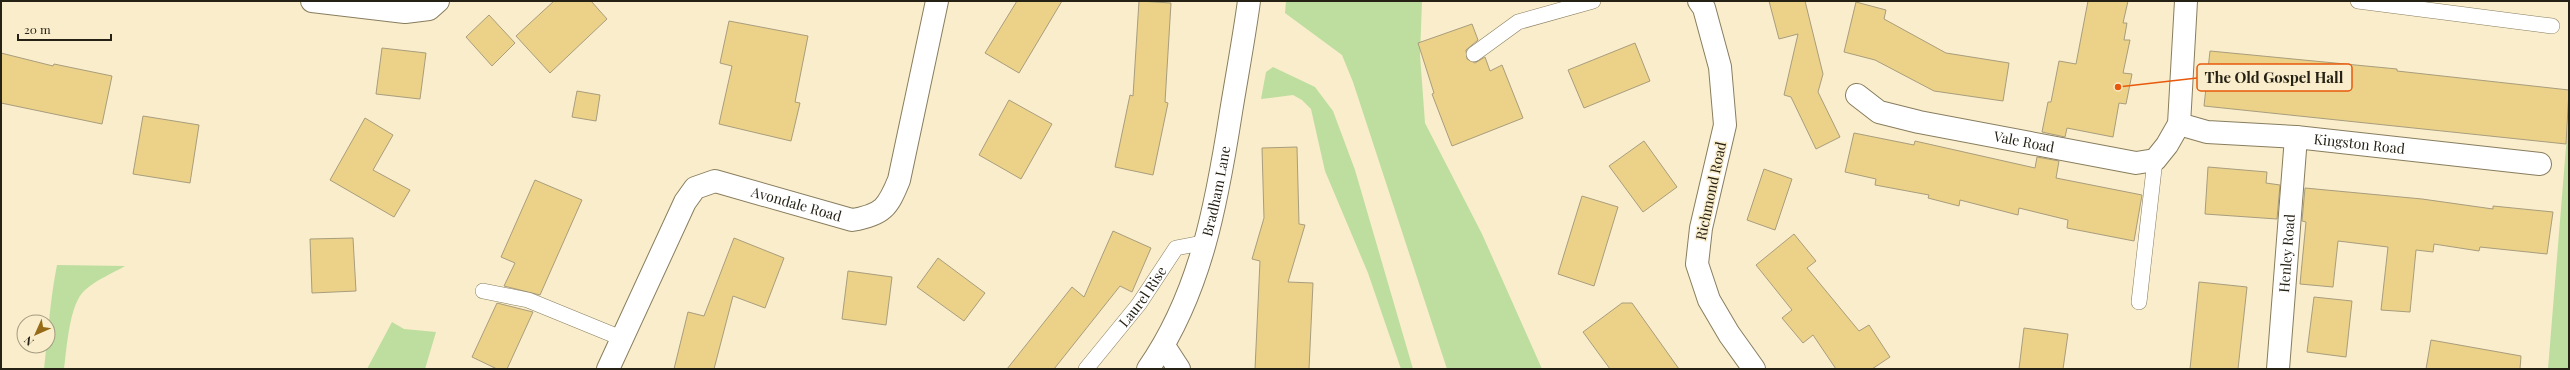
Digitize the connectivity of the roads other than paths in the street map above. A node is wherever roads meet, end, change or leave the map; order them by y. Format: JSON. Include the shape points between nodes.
{"nodes":[{"id":1,"x":312,"y":1,"type":"edge"},
{"id":2,"x":438,"y":1,"type":"edge"},
{"id":3,"x":937,"y":1,"type":"edge"},
{"id":4,"x":1249,"y":1,"type":"edge"},
{"id":5,"x":1593,"y":1,"type":"edge"},
{"id":6,"x":1699,"y":1,"type":"edge"},
{"id":7,"x":2186,"y":1,"type":"edge"},
{"id":8,"x":2358,"y":1,"type":"edge"},
{"id":9,"x":2552,"y":26,"type":"dead end"},
{"id":10,"x":1474,"y":54,"type":"dead end"},
{"id":11,"x":1857,"y":95,"type":"dead end"},
{"id":12,"x":2179,"y":124,"type":"junction"},
{"id":13,"x":2296,"y":137,"type":"junction"},
{"id":14,"x":2155,"y":160,"type":"junction"},
{"id":15,"x":2540,"y":164,"type":"dead end"},
{"id":16,"x":1207,"y":242,"type":"junction"},
{"id":17,"x":483,"y":291,"type":"dead end"},
{"id":18,"x":2139,"y":302,"type":"dead end"},
{"id":19,"x":621,"y":338,"type":"junction"},
{"id":20,"x":1164,"y":346,"type":"junction"},
{"id":21,"x":608,"y":369,"type":"edge"},
{"id":22,"x":1086,"y":369,"type":"edge"},
{"id":23,"x":1148,"y":369,"type":"edge"},
{"id":24,"x":1179,"y":369,"type":"edge"},
{"id":25,"x":1754,"y":369,"type":"edge"},
{"id":26,"x":2278,"y":369,"type":"edge"}],
"edges":[{"from":1,"to":2,"type":"street","via":[[405,12],[430,9]]},
{"from":3,"to":19,"type":"street","name":"Avondale Road","via":[[899,180],[891,200],[884,209],[870,217],[852,220],[715,181],[695,188],[685,202]]},
{"from":4,"to":16,"type":"street","name":"Bradham Lane"},
{"from":5,"to":10,"type":"lane","via":[[1518,22]]},
{"from":6,"to":25,"type":"street","name":"Richmond Road","via":[[1704,8],[1720,67],[1725,125],[1701,228],[1697,264],[1709,300]]},
{"from":7,"to":12,"type":"street"},
{"from":8,"to":9,"type":"lane"},
{"from":11,"to":14,"type":"street","name":"Vale Road","via":[[1879,112],[1919,122],[2136,163]]},
{"from":12,"to":13,"type":"street","name":"Kingston Road","via":[[2207,132]]},
{"from":12,"to":14,"type":"street"},
{"from":13,"to":15,"type":"street","name":"Kingston Road"},
{"from":13,"to":26,"type":"street","name":"Henley Road"},
{"from":14,"to":18,"type":"lane"},
{"from":16,"to":20,"type":"street","name":"Bradham Lane","via":[[1180,318]]},
{"from":16,"to":22,"type":"lane","name":"Laurel Rise","via":[[1176,248],[1139,304]]},
{"from":17,"to":19,"type":"lane","via":[[528,300]]},
{"from":19,"to":21,"type":"street","name":"Avondale Road"},
{"from":20,"to":23,"type":"street","name":"Bradham Lane"},
{"from":20,"to":24,"type":"street"}]}
